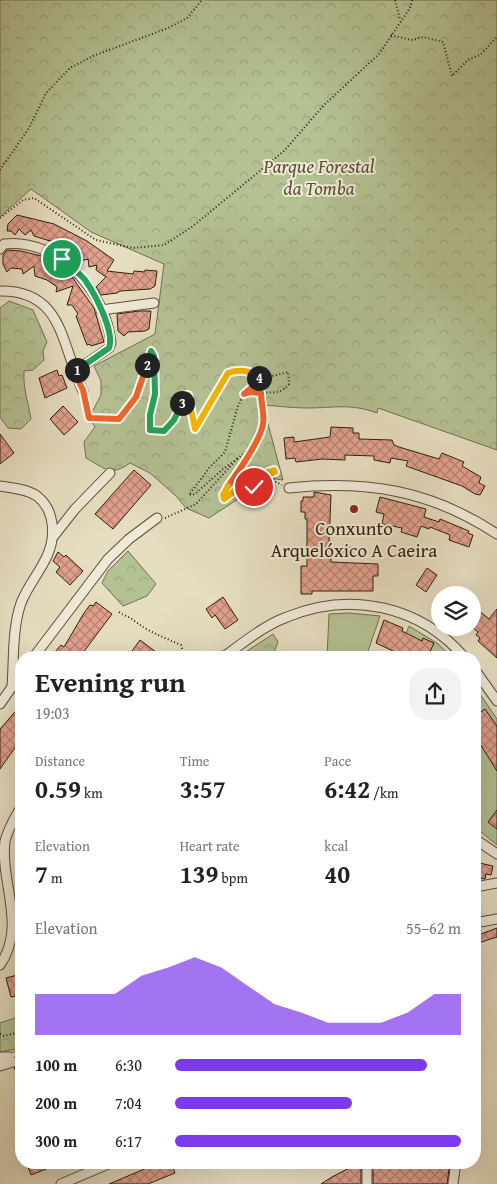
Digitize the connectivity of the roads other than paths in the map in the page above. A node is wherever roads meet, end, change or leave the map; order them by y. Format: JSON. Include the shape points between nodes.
{"nodes":[{"id":1,"x":0,"y":249,"type":"edge"},
{"id":2,"x":0,"y":292,"type":"edge"},
{"id":3,"x":154,"y":303,"type":"dead end"},
{"id":4,"x":102,"y":310,"type":"junction"},
{"id":5,"x":74,"y":372,"type":"junction"},
{"id":6,"x":83,"y":390,"type":"road end"},
{"id":7,"x":110,"y":473,"type":"dead end"},
{"id":8,"x":0,"y":486,"type":"edge"},
{"id":9,"x":289,"y":488,"type":"road end"},
{"id":10,"x":158,"y":518,"type":"road end"},
{"id":11,"x":497,"y":534,"type":"edge"},
{"id":12,"x":53,"y":537,"type":"junction"},
{"id":13,"x":38,"y":651,"type":"edge"},
{"id":14,"x":232,"y":651,"type":"edge"},
{"id":15,"x":459,"y":651,"type":"edge"},
{"id":16,"x":481,"y":678,"type":"edge"},
{"id":17,"x":15,"y":683,"type":"edge"},
{"id":18,"x":12,"y":687,"type":"junction"},
{"id":19,"x":496,"y":699,"type":"edge"},
{"id":20,"x":0,"y":704,"type":"edge"},
{"id":21,"x":15,"y":817,"type":"edge"},
{"id":22,"x":481,"y":843,"type":"edge"},
{"id":23,"x":497,"y":854,"type":"edge"},
{"id":24,"x":497,"y":883,"type":"edge"},
{"id":25,"x":481,"y":886,"type":"edge"},
{"id":26,"x":497,"y":919,"type":"edge"},
{"id":27,"x":481,"y":922,"type":"edge"},
{"id":28,"x":0,"y":965,"type":"edge"},
{"id":29,"x":7,"y":1059,"type":"edge"},
{"id":30,"x":0,"y":1066,"type":"edge"},
{"id":31,"x":96,"y":1169,"type":"edge"},
{"id":32,"x":367,"y":1169,"type":"edge"},
{"id":33,"x":455,"y":1169,"type":"edge"},
{"id":34,"x":61,"y":1184,"type":"edge"},
{"id":35,"x":367,"y":1184,"type":"edge"},
{"id":36,"x":453,"y":1184,"type":"edge"}],
"edges":[{"from":1,"to":4,"type":"street","via":[[4,244],[18,244],[62,259],[84,279]]},
{"from":2,"to":5,"type":"street","via":[[15,291],[34,297],[49,309],[60,328]]},
{"from":3,"to":4,"type":"street"},
{"from":4,"to":5,"type":"street","via":[[110,337],[109,348]]},
{"from":5,"to":6,"type":"street"},
{"from":7,"to":12,"type":"street"},
{"from":8,"to":12,"type":"street","via":[[36,496],[52,519]]},
{"from":9,"to":11,"type":"street","via":[[361,485],[413,494],[464,514]]},
{"from":10,"to":13,"type":"street","via":[[108,559]]},
{"from":12,"to":18,"type":"street","via":[[48,556],[16,623]]},
{"from":14,"to":15,"type":"street","via":[[259,631],[287,617],[321,606],[348,603],[393,609],[417,619],[439,632]]},
{"from":16,"to":19,"type":"street"},
{"from":17,"to":18,"type":"street"},
{"from":18,"to":20,"type":"street"},
{"from":21,"to":28,"type":"street","via":[[5,842],[4,862],[12,932],[8,954]]},
{"from":22,"to":23,"type":"street"},
{"from":24,"to":25,"type":"street"},
{"from":26,"to":27,"type":"street"},
{"from":29,"to":30,"type":"street"},
{"from":31,"to":34,"type":"street"},
{"from":32,"to":35,"type":"street"},
{"from":33,"to":36,"type":"street"}]}
